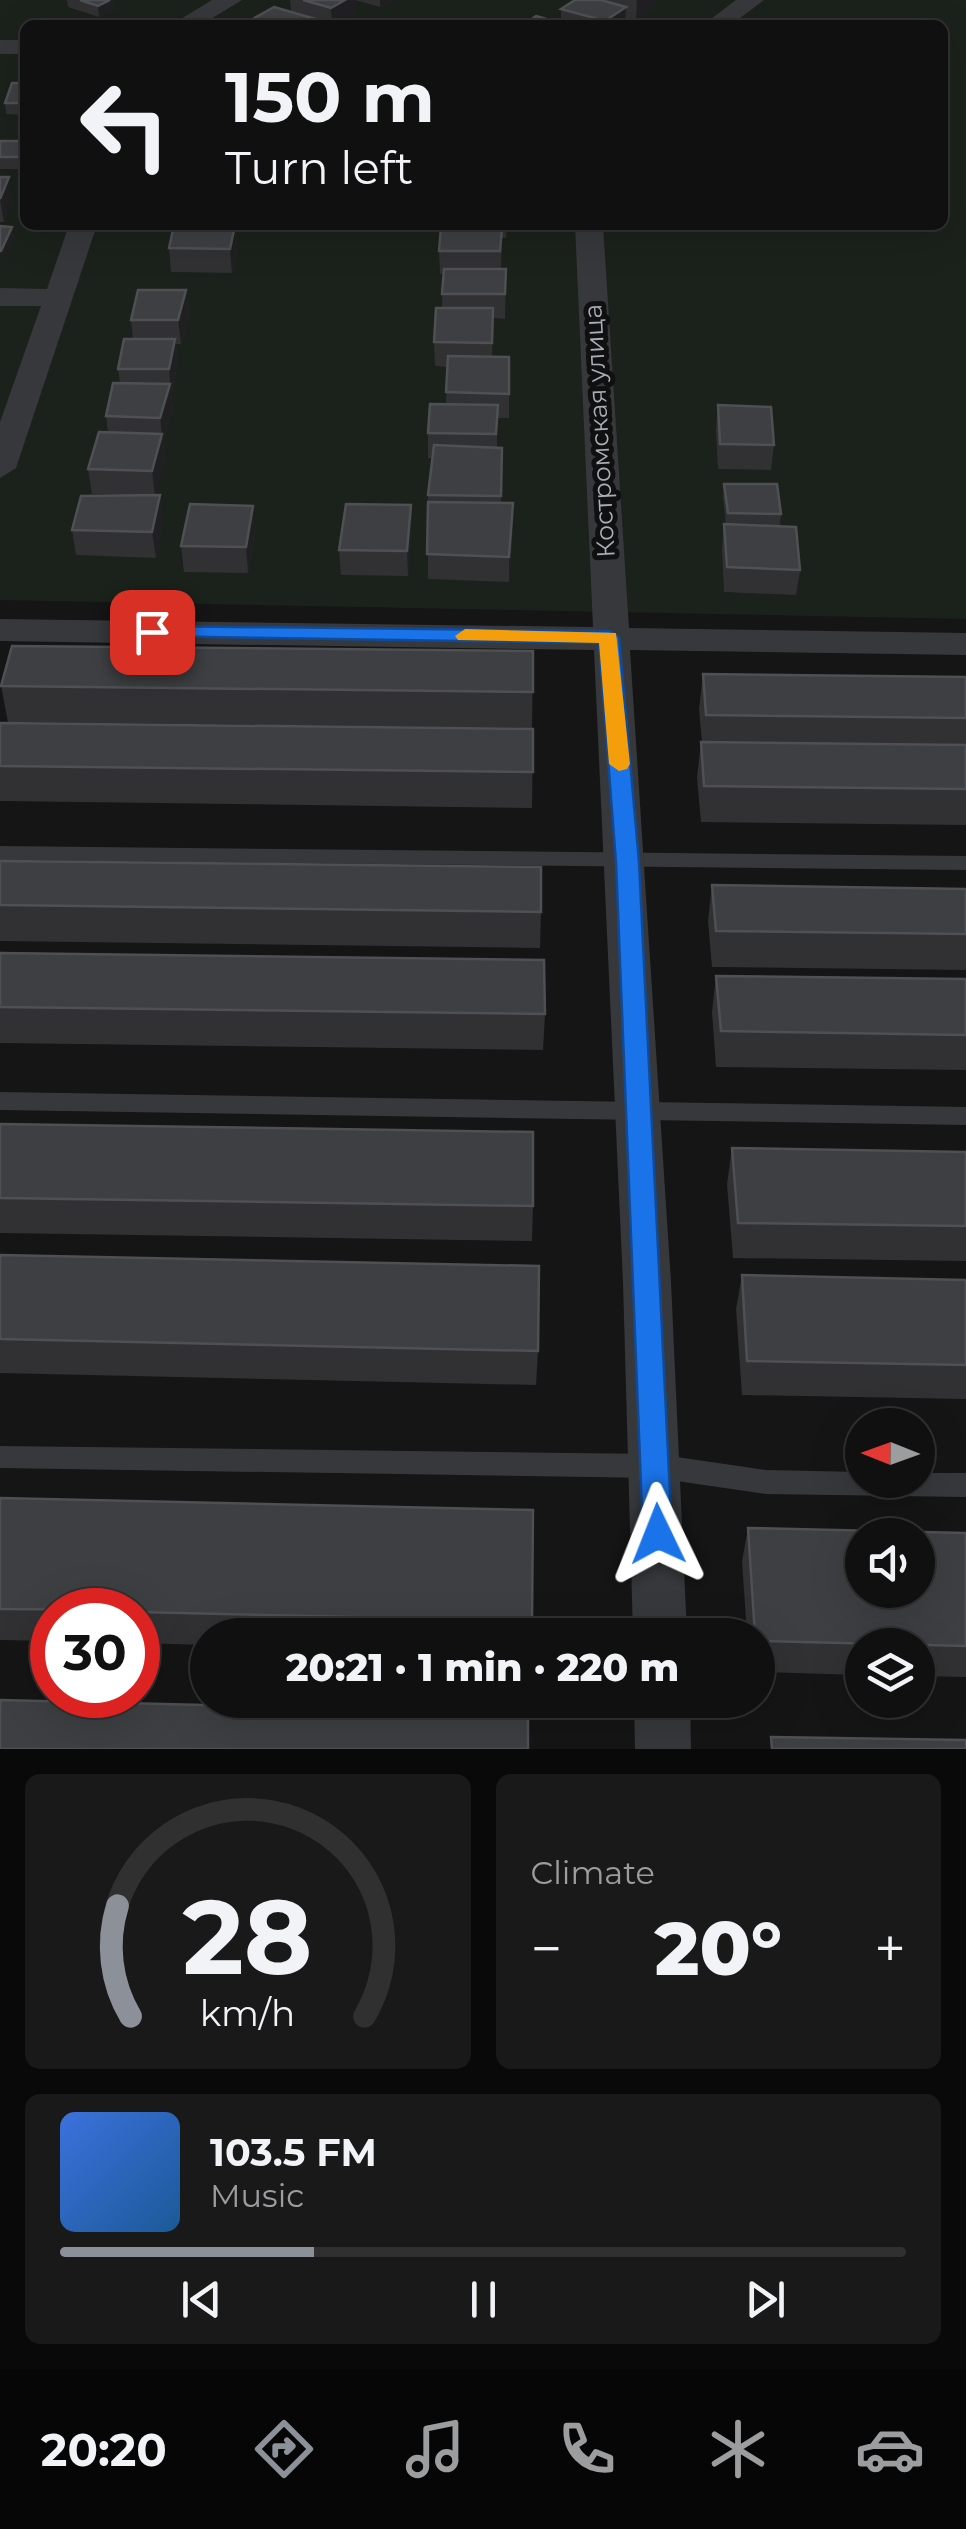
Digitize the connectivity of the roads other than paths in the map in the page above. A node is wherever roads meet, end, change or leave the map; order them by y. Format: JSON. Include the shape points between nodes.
{"nodes":[{"id":1,"x":230,"y":0,"type":"edge"},
{"id":2,"x":752,"y":0,"type":"edge"},
{"id":3,"x":192,"y":20,"type":"edge"},
{"id":4,"x":722,"y":20,"type":"edge"},
{"id":5,"x":81,"y":230,"type":"edge"},
{"id":6,"x":589,"y":230,"type":"edge"},
{"id":7,"x":0,"y":297,"type":"edge"},
{"id":8,"x":60,"y":298,"type":"junction"},
{"id":9,"x":3,"y":454,"type":"edge"},
{"id":10,"x":0,"y":630,"type":"edge"},
{"id":11,"x":609,"y":637,"type":"junction"},
{"id":12,"x":966,"y":644,"type":"edge"},
{"id":13,"x":0,"y":853,"type":"edge"},
{"id":14,"x":628,"y":862,"type":"junction"},
{"id":15,"x":966,"y":863,"type":"edge"},
{"id":16,"x":0,"y":1101,"type":"edge"},
{"id":17,"x":636,"y":1110,"type":"junction"},
{"id":18,"x":966,"y":1116,"type":"edge"},
{"id":19,"x":0,"y":1456,"type":"edge"},
{"id":20,"x":656,"y":1466,"type":"junction"},
{"id":21,"x":966,"y":1485,"type":"edge"},
{"id":22,"x":660,"y":1618,"type":"edge"},
{"id":23,"x":662,"y":1718,"type":"edge"},
{"id":24,"x":663,"y":1749,"type":"edge"}],
"edges":[{"from":1,"to":3,"type":"street"},
{"from":2,"to":4,"type":"street"},
{"from":5,"to":8,"type":"street"},
{"from":6,"to":11,"type":"street","name":"Костромская улица"},
{"from":7,"to":8,"type":"street"},
{"from":8,"to":9,"type":"street"},
{"from":10,"to":11,"type":"street"},
{"from":11,"to":12,"type":"street"},
{"from":11,"to":14,"type":"street","name":"Костромская улица"},
{"from":13,"to":14,"type":"lane"},
{"from":14,"to":15,"type":"lane"},
{"from":14,"to":17,"type":"street","name":"Костромская улица"},
{"from":16,"to":17,"type":"lane"},
{"from":17,"to":18,"type":"lane"},
{"from":17,"to":20,"type":"street","name":"Костромская улица"},
{"from":19,"to":20,"type":"lane"},
{"from":20,"to":21,"type":"lane","via":[[766,1482]]},
{"from":20,"to":22,"type":"street","name":"Костромская улица"},
{"from":23,"to":24,"type":"street"}]}
